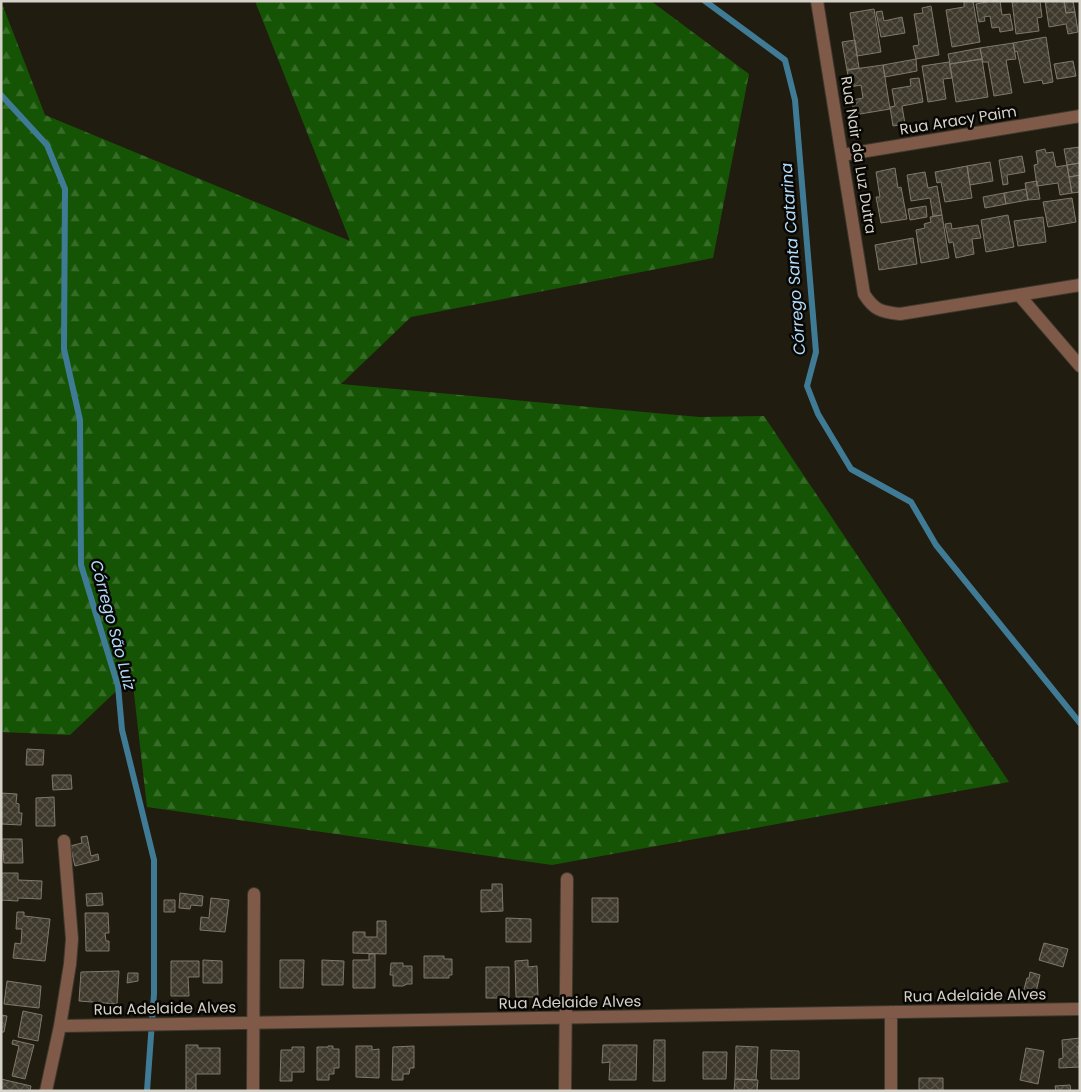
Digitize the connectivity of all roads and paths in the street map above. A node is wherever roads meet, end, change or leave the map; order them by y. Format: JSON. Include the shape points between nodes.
{"nodes":[{"id":1,"x":817,"y":1,"type":"edge"},
{"id":2,"x":1080,"y":116,"type":"edge"},
{"id":3,"x":842,"y":155,"type":"junction"},
{"id":4,"x":1080,"y":285,"type":"edge"},
{"id":5,"x":1019,"y":295,"type":"junction"},
{"id":6,"x":1080,"y":366,"type":"edge"},
{"id":7,"x":64,"y":842,"type":"dead end"},
{"id":8,"x":567,"y":879,"type":"dead end"},
{"id":9,"x":254,"y":894,"type":"dead end"},
{"id":10,"x":1080,"y":1009,"type":"edge"},
{"id":11,"x":891,"y":1012,"type":"junction"},
{"id":12,"x":566,"y":1018,"type":"junction"},
{"id":13,"x":253,"y":1023,"type":"junction"},
{"id":14,"x":60,"y":1026,"type":"junction"},
{"id":15,"x":46,"y":1091,"type":"edge"},
{"id":16,"x":253,"y":1091,"type":"edge"},
{"id":17,"x":565,"y":1091,"type":"edge"},
{"id":18,"x":891,"y":1091,"type":"edge"}],
"edges":[{"from":1,"to":3,"type":"street","name":"Rua Nair da Luz Dutra"},
{"from":2,"to":3,"type":"street","name":"Rua Aracy Paim"},
{"from":3,"to":5,"type":"street","name":"Rua Nair da Luz Dutra","via":[[864,294],[878,310],[900,314]]},
{"from":4,"to":5,"type":"street"},
{"from":5,"to":6,"type":"street"},
{"from":7,"to":14,"type":"street","via":[[72,939]]},
{"from":8,"to":12,"type":"street"},
{"from":9,"to":13,"type":"street"},
{"from":10,"to":11,"type":"street","name":"Rua Adelaide Alves"},
{"from":11,"to":12,"type":"street","name":"Rua Adelaide Alves"},
{"from":11,"to":18,"type":"street"},
{"from":12,"to":13,"type":"street","name":"Rua Adelaide Alves"},
{"from":12,"to":17,"type":"street"},
{"from":13,"to":14,"type":"street","name":"Rua Adelaide Alves"},
{"from":13,"to":16,"type":"street"},
{"from":14,"to":15,"type":"street"}]}
